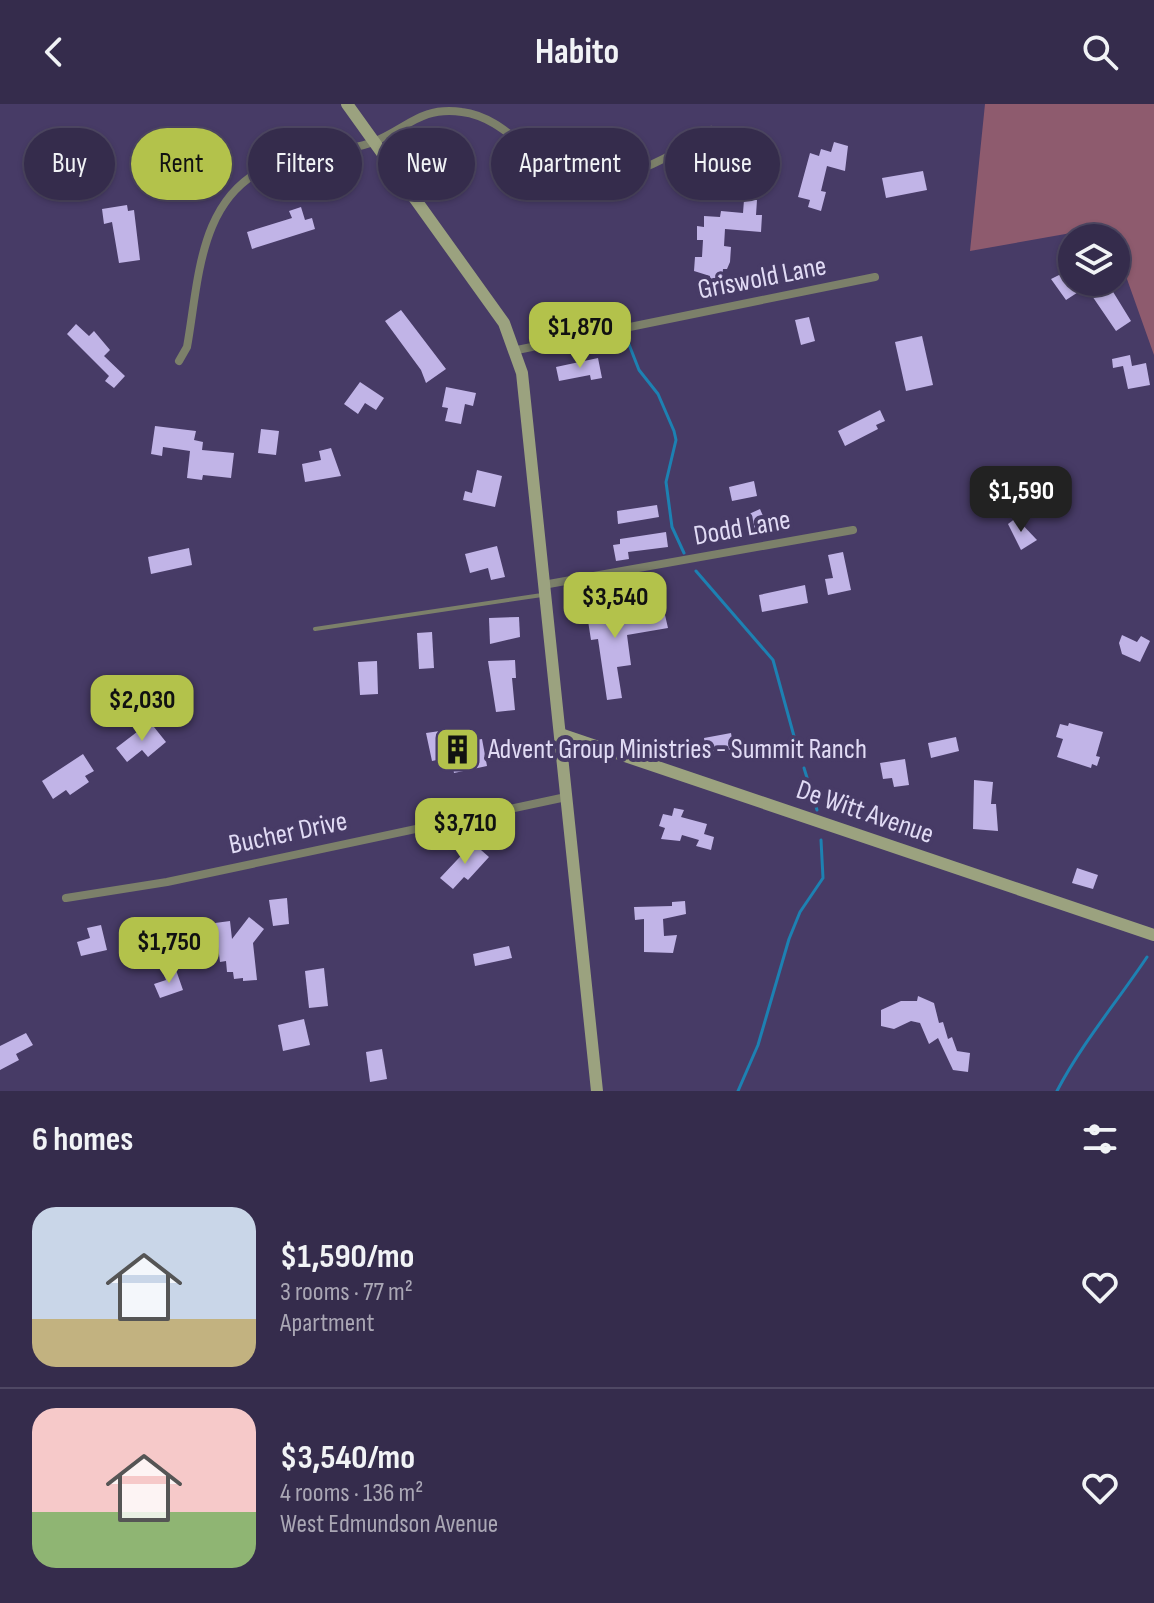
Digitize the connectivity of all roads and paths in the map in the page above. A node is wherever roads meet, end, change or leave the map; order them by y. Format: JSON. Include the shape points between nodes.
{"nodes":[{"id":1,"x":347,"y":104,"type":"edge"},
{"id":2,"x":374,"y":141,"type":"junction"},
{"id":3,"x":665,"y":156,"type":"edge"},
{"id":4,"x":875,"y":277,"type":"dead end"},
{"id":5,"x":517,"y":350,"type":"junction"},
{"id":6,"x":179,"y":361,"type":"dead end"},
{"id":7,"x":853,"y":530,"type":"dead end"},
{"id":8,"x":544,"y":590,"type":"junction"},
{"id":9,"x":315,"y":629,"type":"dead end"},
{"id":10,"x":560,"y":734,"type":"junction"},
{"id":11,"x":566,"y":797,"type":"junction"},
{"id":12,"x":66,"y":898,"type":"dead end"},
{"id":13,"x":1154,"y":935,"type":"edge"},
{"id":14,"x":597,"y":1091,"type":"edge"}],
"edges":[{"from":1,"to":2,"type":"street"},
{"from":2,"to":3,"type":"street","via":[[416,116],[463,112],[485,118],[571,174],[591,178],[634,173]]},
{"from":2,"to":5,"type":"street","via":[[496,311]]},
{"from":2,"to":6,"type":"street","via":[[271,166],[238,187],[209,229],[187,347]]},
{"from":4,"to":5,"type":"street","name":"Griswold Lane"},
{"from":5,"to":8,"type":"street"},
{"from":7,"to":8,"type":"street","name":"Dodd Lane"},
{"from":8,"to":9,"type":"lane"},
{"from":8,"to":10,"type":"street"},
{"from":10,"to":11,"type":"street"},
{"from":10,"to":13,"type":"street","name":"De Witt Avenue"},
{"from":11,"to":12,"type":"street","name":"Bucher Drive","via":[[167,882]]},
{"from":11,"to":14,"type":"street"}]}
